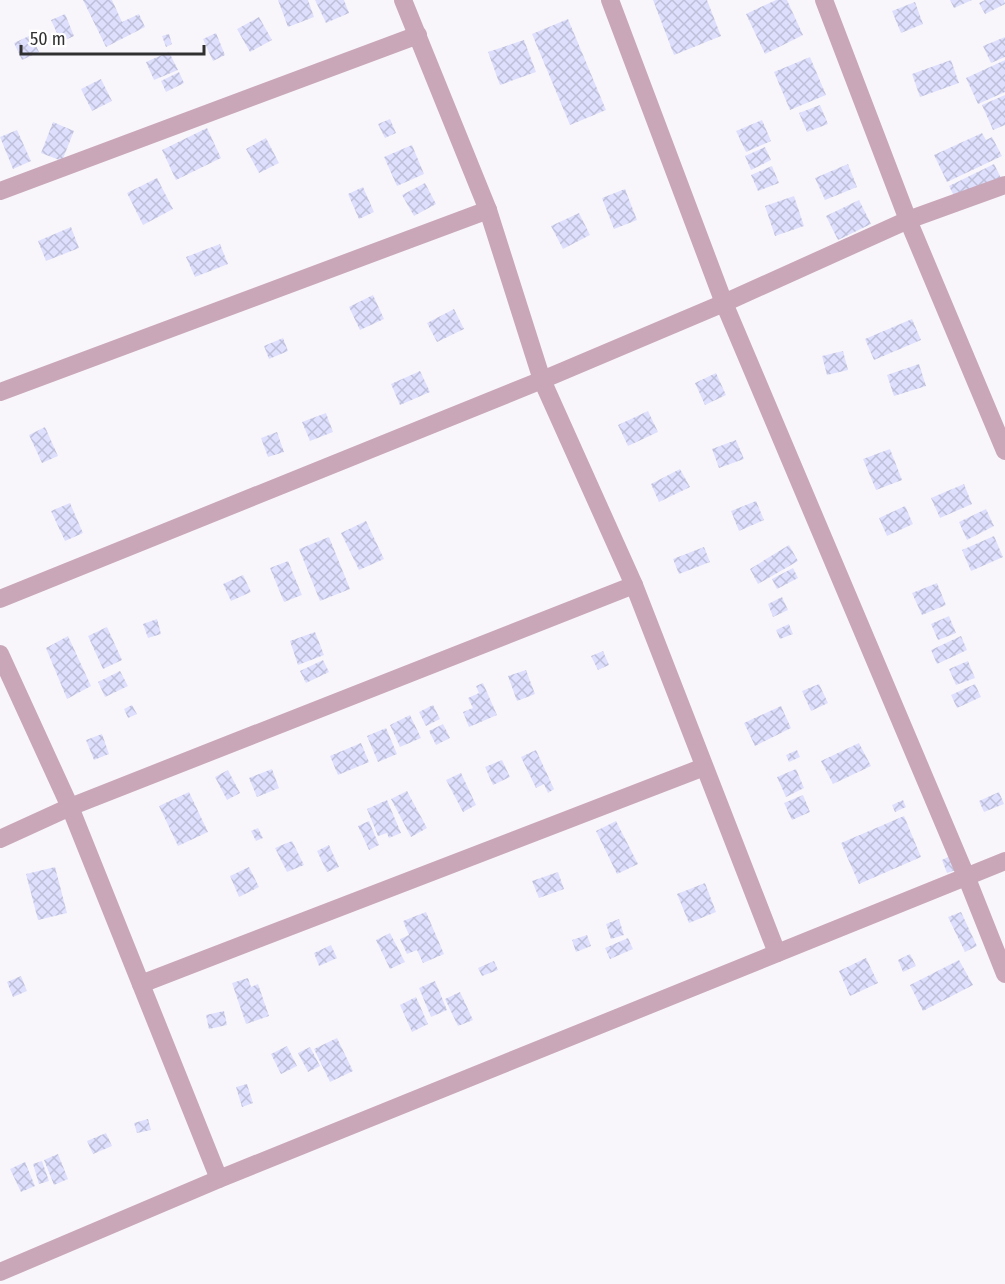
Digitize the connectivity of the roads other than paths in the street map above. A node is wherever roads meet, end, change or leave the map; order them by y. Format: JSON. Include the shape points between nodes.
{"nodes":[{"id":1,"x":403,"y":0,"type":"edge"},
{"id":2,"x":610,"y":0,"type":"edge"},
{"id":3,"x":824,"y":0,"type":"edge"},
{"id":4,"x":418,"y":35,"type":"junction"},
{"id":5,"x":1005,"y":185,"type":"edge"},
{"id":6,"x":0,"y":191,"type":"edge"},
{"id":7,"x":488,"y":210,"type":"junction"},
{"id":8,"x":908,"y":220,"type":"junction"},
{"id":9,"x":724,"y":303,"type":"junction"},
{"id":10,"x":542,"y":380,"type":"junction"},
{"id":11,"x":0,"y":392,"type":"edge"},
{"id":12,"x":1005,"y":451,"type":"edge"},
{"id":13,"x":634,"y":585,"type":"junction"},
{"id":14,"x":0,"y":598,"type":"edge"},
{"id":15,"x":0,"y":654,"type":"edge"},
{"id":16,"x":704,"y":767,"type":"junction"},
{"id":17,"x":70,"y":807,"type":"junction"},
{"id":18,"x":0,"y":838,"type":"edge"},
{"id":19,"x":1005,"y":861,"type":"edge"},
{"id":20,"x":966,"y":876,"type":"junction"},
{"id":21,"x":777,"y":953,"type":"junction"},
{"id":22,"x":1005,"y":974,"type":"edge"},
{"id":23,"x":141,"y":984,"type":"junction"},
{"id":24,"x":219,"y":1179,"type":"junction"},
{"id":25,"x":0,"y":1272,"type":"edge"}],
"edges":[{"from":1,"to":4,"type":"street"},
{"from":2,"to":9,"type":"street"},
{"from":3,"to":8,"type":"street"},
{"from":4,"to":6,"type":"street"},
{"from":4,"to":7,"type":"street"},
{"from":5,"to":8,"type":"street"},
{"from":7,"to":10,"type":"street"},
{"from":7,"to":11,"type":"street"},
{"from":8,"to":9,"type":"street"},
{"from":8,"to":12,"type":"street"},
{"from":9,"to":10,"type":"street"},
{"from":9,"to":20,"type":"street"},
{"from":10,"to":13,"type":"street"},
{"from":10,"to":14,"type":"street"},
{"from":13,"to":16,"type":"street"},
{"from":13,"to":17,"type":"street"},
{"from":15,"to":17,"type":"street"},
{"from":16,"to":21,"type":"street"},
{"from":16,"to":23,"type":"street"},
{"from":17,"to":18,"type":"street"},
{"from":17,"to":23,"type":"street"},
{"from":19,"to":20,"type":"street"},
{"from":20,"to":21,"type":"street"},
{"from":20,"to":22,"type":"street"},
{"from":21,"to":24,"type":"street"},
{"from":23,"to":24,"type":"street"},
{"from":24,"to":25,"type":"street"}]}
